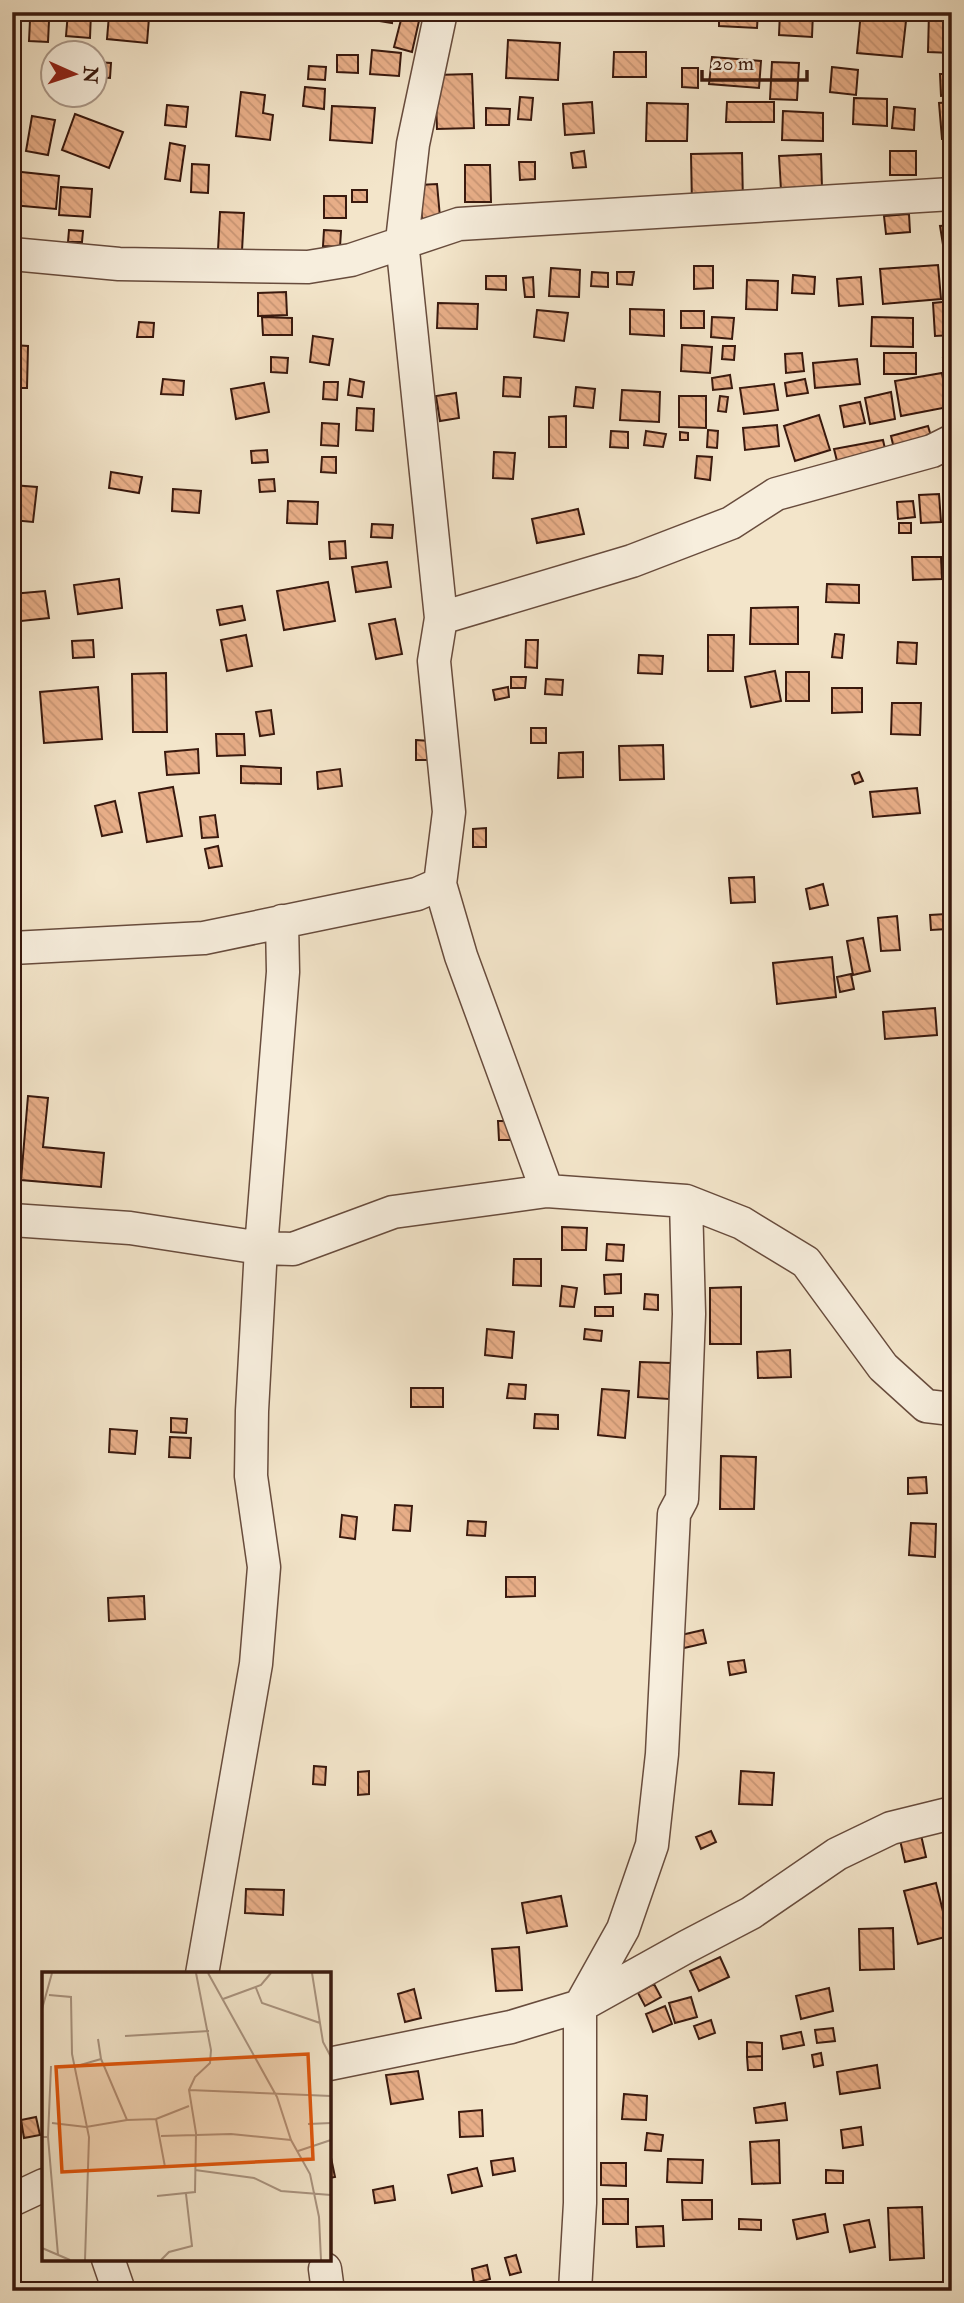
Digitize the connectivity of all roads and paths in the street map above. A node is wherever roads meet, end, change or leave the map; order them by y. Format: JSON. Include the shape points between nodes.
{"nodes":[{"id":1,"x":441,"y":12,"type":"edge"},
{"id":2,"x":952,"y":194,"type":"edge"},
{"id":3,"x":402,"y":241,"type":"junction"},
{"id":4,"x":12,"y":254,"type":"edge"},
{"id":5,"x":952,"y":441,"type":"edge"},
{"id":6,"x":441,"y":618,"type":"junction"},
{"id":7,"x":440,"y":884,"type":"junction"},
{"id":8,"x":282,"y":921,"type":"junction"},
{"id":9,"x":12,"y":948,"type":"edge"},
{"id":10,"x":547,"y":1191,"type":"junction"},
{"id":11,"x":686,"y":1202,"type":"junction"},
{"id":12,"x":12,"y":1220,"type":"edge"},
{"id":13,"x":261,"y":1248,"type":"junction"},
{"id":14,"x":952,"y":1409,"type":"edge"},
{"id":15,"x":952,"y":1813,"type":"edge"},
{"id":16,"x":202,"y":1972,"type":"edge"},
{"id":17,"x":580,"y":2006,"type":"junction"},
{"id":18,"x":331,"y":2064,"type":"edge"},
{"id":19,"x":42,"y":2186,"type":"edge"},
{"id":20,"x":12,"y":2200,"type":"edge"},
{"id":21,"x":109,"y":2261,"type":"edge"},
{"id":22,"x":119,"y":2291,"type":"edge"},
{"id":23,"x":575,"y":2291,"type":"edge"}],
"edges":[{"from":1,"to":3,"type":"street","via":[[413,144]]},
{"from":2,"to":3,"type":"street","via":[[459,224]]},
{"from":3,"to":4,"type":"street","via":[[351,260],[308,267],[119,264]]},
{"from":3,"to":6,"type":"street"},
{"from":5,"to":6,"type":"street","via":[[932,451],[776,494],[730,523],[632,561]]},
{"from":6,"to":7,"type":"street","via":[[434,661],[449,812]]},
{"from":7,"to":8,"type":"street","via":[[417,894]]},
{"from":7,"to":10,"type":"street","via":[[461,956]]},
{"from":8,"to":9,"type":"street","via":[[204,938]]},
{"from":8,"to":13,"type":"street"},
{"from":10,"to":11,"type":"street"},
{"from":10,"to":13,"type":"street","via":[[393,1212],[293,1249]]},
{"from":11,"to":14,"type":"street","via":[[742,1223],[806,1262],[883,1367],[926,1406]]},
{"from":11,"to":17,"type":"street","via":[[689,1314],[682,1499],[674,1514],[663,1754],[652,1845],[623,1930]]},
{"from":12,"to":13,"type":"street","via":[[130,1228]]},
{"from":13,"to":16,"type":"street","via":[[251,1476],[264,1567],[256,1664]]},
{"from":15,"to":17,"type":"street","via":[[891,1828],[837,1854],[751,1913]]},
{"from":17,"to":18,"type":"street","via":[[511,2027]]},
{"from":17,"to":23,"type":"street"},
{"from":19,"to":20,"type":"street"},
{"from":21,"to":22,"type":"street"}]}
